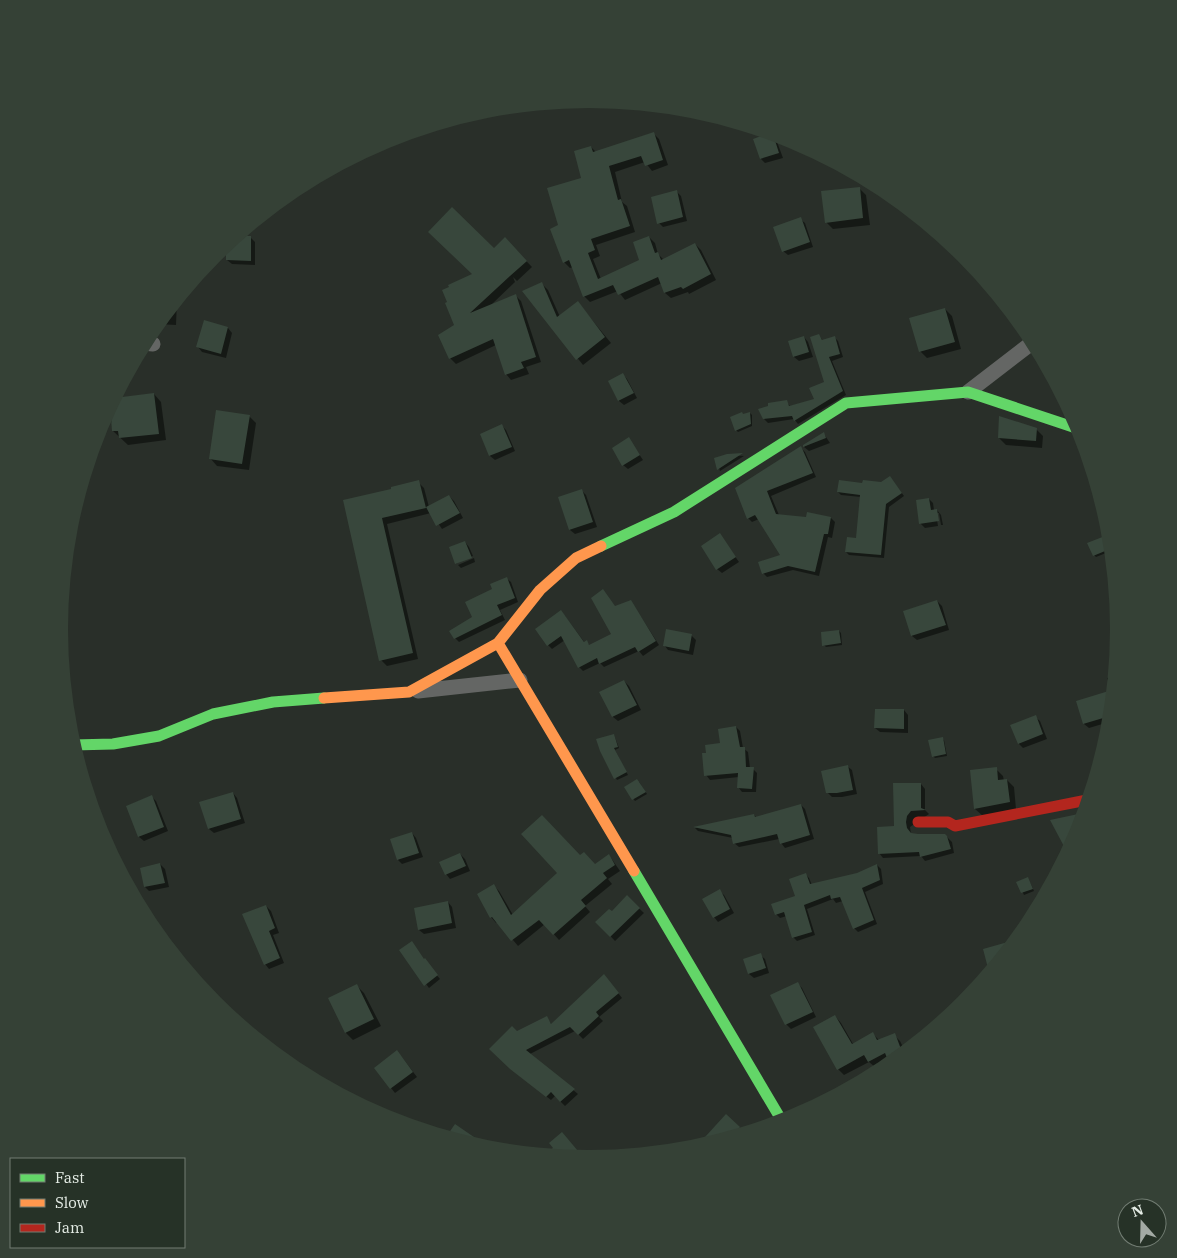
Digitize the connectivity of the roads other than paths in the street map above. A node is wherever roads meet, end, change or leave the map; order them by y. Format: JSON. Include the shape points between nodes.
{"nodes":[{"id":1,"x":1026,"y":347,"type":"edge"},
{"id":2,"x":968,"y":392,"type":"junction"},
{"id":3,"x":1068,"y":425,"type":"edge"},
{"id":4,"x":498,"y":643,"type":"junction"},
{"id":5,"x":520,"y":680,"type":"junction"},
{"id":6,"x":409,"y":692,"type":"junction"},
{"id":7,"x":81,"y":745,"type":"edge"},
{"id":8,"x":1080,"y":801,"type":"edge"},
{"id":9,"x":918,"y":822,"type":"dead end"},
{"id":10,"x":778,"y":1114,"type":"edge"}],
"edges":[{"from":1,"to":2,"type":"street"},
{"from":2,"to":3,"type":"street"},
{"from":2,"to":4,"type":"street","via":[[846,403],[674,512],[576,558],[540,590]]},
{"from":4,"to":5,"type":"street"},
{"from":4,"to":6,"type":"street"},
{"from":5,"to":6,"type":"street"},
{"from":5,"to":10,"type":"street"},
{"from":6,"to":7,"type":"street","via":[[273,702],[213,714],[159,736],[113,744]]},
{"from":8,"to":9,"type":"street","via":[[955,826],[948,822]]}]}
